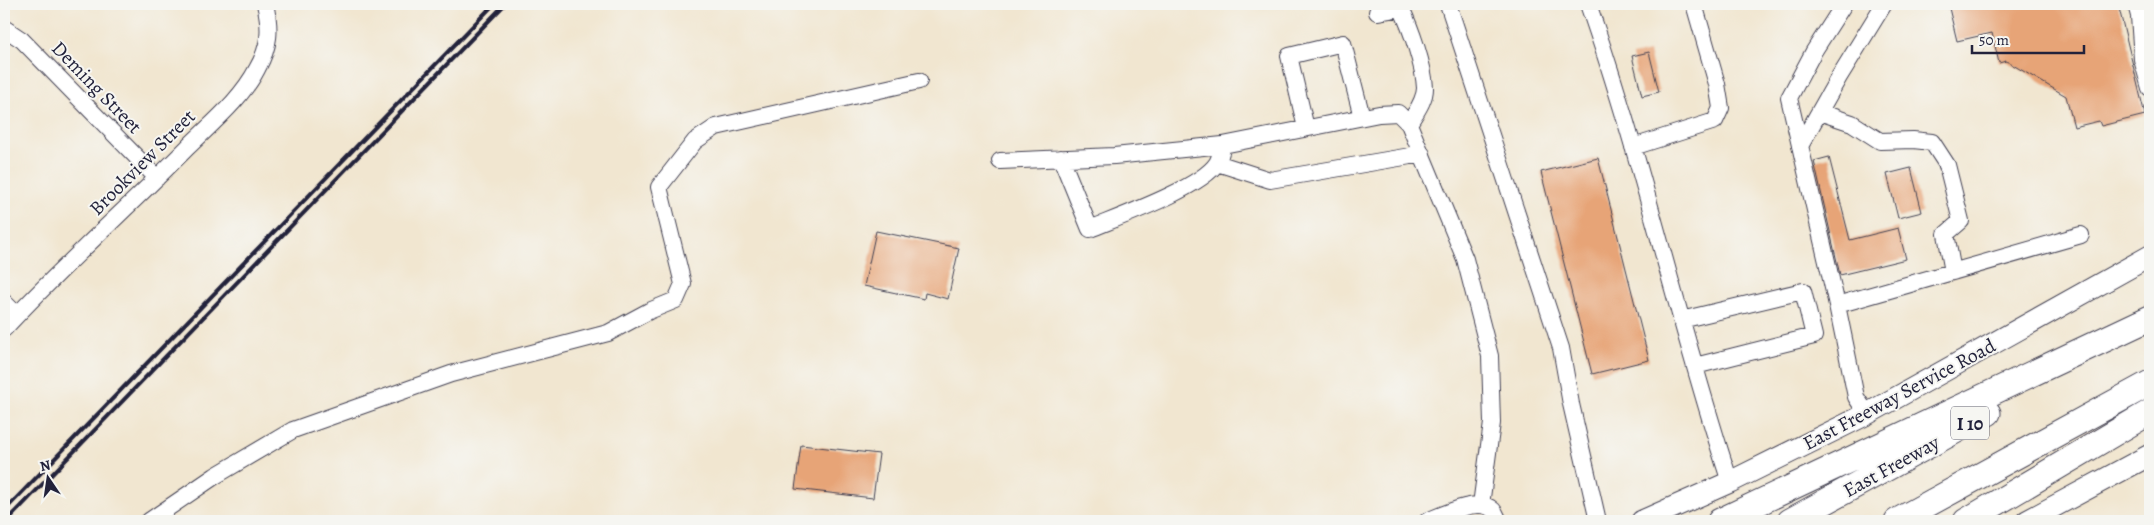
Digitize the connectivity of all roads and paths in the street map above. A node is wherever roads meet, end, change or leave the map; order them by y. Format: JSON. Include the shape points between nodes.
{"nodes":[{"id":1,"x":265,"y":4,"type":"edge"},
{"id":2,"x":1448,"y":4,"type":"edge"},
{"id":3,"x":1588,"y":4,"type":"edge"},
{"id":4,"x":1694,"y":4,"type":"edge"},
{"id":5,"x":1844,"y":4,"type":"edge"},
{"id":6,"x":1884,"y":4,"type":"edge"},
{"id":7,"x":2136,"y":4,"type":"edge"},
{"id":8,"x":1377,"y":12,"type":"dead end"},
{"id":9,"x":4,"y":28,"type":"edge"},
{"id":10,"x":919,"y":81,"type":"dead end"},
{"id":11,"x":2150,"y":88,"type":"edge"},
{"id":12,"x":1820,"y":112,"type":"junction"},
{"id":13,"x":1362,"y":117,"type":"junction"},
{"id":14,"x":1409,"y":124,"type":"junction"},
{"id":15,"x":1306,"y":128,"type":"junction"},
{"id":16,"x":1223,"y":145,"type":"junction"},
{"id":17,"x":1800,"y":146,"type":"junction"},
{"id":18,"x":1633,"y":147,"type":"junction"},
{"id":19,"x":1422,"y":154,"type":"junction"},
{"id":20,"x":1061,"y":158,"type":"junction"},
{"id":21,"x":1000,"y":161,"type":"dead end"},
{"id":22,"x":1217,"y":163,"type":"junction"},
{"id":23,"x":157,"y":178,"type":"junction"},
{"id":24,"x":2081,"y":235,"type":"dead end"},
{"id":25,"x":2150,"y":256,"type":"edge"},
{"id":26,"x":1953,"y":272,"type":"junction"},
{"id":27,"x":4,"y":302,"type":"edge"},
{"id":28,"x":1837,"y":305,"type":"junction"},
{"id":29,"x":17,"y":315,"type":"junction"},
{"id":30,"x":2150,"y":318,"type":"edge"},
{"id":31,"x":1681,"y":320,"type":"junction"},
{"id":32,"x":2150,"y":324,"type":"edge"},
{"id":33,"x":4,"y":329,"type":"edge"},
{"id":34,"x":1695,"y":366,"type":"junction"},
{"id":35,"x":2150,"y":383,"type":"edge"},
{"id":36,"x":2150,"y":412,"type":"edge"},
{"id":37,"x":1867,"y":414,"type":"junction"},
{"id":38,"x":2150,"y":454,"type":"edge"},
{"id":39,"x":1730,"y":482,"type":"junction"},
{"id":40,"x":1481,"y":505,"type":"junction"},
{"id":41,"x":148,"y":521,"type":"edge"},
{"id":42,"x":1428,"y":521,"type":"edge"},
{"id":43,"x":1499,"y":521,"type":"edge"},
{"id":44,"x":1598,"y":521,"type":"edge"},
{"id":45,"x":1642,"y":521,"type":"edge"},
{"id":46,"x":1720,"y":521,"type":"edge"},
{"id":47,"x":1790,"y":521,"type":"edge"},
{"id":48,"x":1897,"y":521,"type":"edge"},
{"id":49,"x":1966,"y":521,"type":"edge"},
{"id":50,"x":2027,"y":521,"type":"edge"}],
"edges":[{"from":1,"to":23,"type":"street","name":"Brookview Street","via":[[270,23],[269,38],[249,83]]},
{"from":2,"to":44,"type":"street","via":[[1561,348]]},
{"from":3,"to":18,"type":"street"},
{"from":4,"to":18,"type":"street","via":[[1718,84],[1721,108],[1715,121]]},
{"from":5,"to":17,"type":"street","via":[[1789,98]]},
{"from":6,"to":12,"type":"street"},
{"from":7,"to":11,"type":"street","via":[[2142,59]]},
{"from":8,"to":14,"type":"street","via":[[1401,8],[1408,22],[1425,89]]},
{"from":9,"to":23,"type":"street","name":"Deming Street","via":[[22,40]]},
{"from":10,"to":41,"type":"street","via":[[716,127],[695,142],[659,187],[683,284],[676,300],[608,333],[451,374],[293,430],[215,476]]},
{"from":12,"to":17,"type":"street"},
{"from":12,"to":26,"type":"street","via":[[1852,123],[1880,142],[1932,142],[1947,164],[1961,220],[1946,234]]},
{"from":13,"to":14,"type":"street","via":[[1398,113]]},
{"from":13,"to":15,"type":"street"},
{"from":13,"to":15,"type":"street","via":[[1343,43],[1289,56]]},
{"from":14,"to":19,"type":"street"},
{"from":15,"to":16,"type":"street"},
{"from":16,"to":20,"type":"street"},
{"from":16,"to":22,"type":"street"},
{"from":17,"to":28,"type":"street"},
{"from":18,"to":31,"type":"street"},
{"from":19,"to":22,"type":"street","via":[[1270,180]]},
{"from":19,"to":40,"type":"street","via":[[1465,259],[1490,356],[1492,423]]},
{"from":20,"to":21,"type":"street"},
{"from":20,"to":22,"type":"street","via":[[1090,229],[1156,202],[1203,178]]},
{"from":23,"to":29,"type":"street","name":"Brookview Street"},
{"from":24,"to":26,"type":"street"},
{"from":25,"to":37,"type":"main road","name":"East Freeway Service Road"},
{"from":26,"to":28,"type":"street"},
{"from":27,"to":29,"type":"street"},
{"from":28,"to":37,"type":"street","via":[[1856,398]]},
{"from":29,"to":33,"type":"street","name":"Brookview Street"},
{"from":30,"to":46,"type":"highway"},
{"from":31,"to":34,"type":"street"},
{"from":31,"to":34,"type":"street","via":[[1803,291],[1814,336]]},
{"from":32,"to":47,"type":"highway","name":"East Freeway","number":"I 10"},
{"from":34,"to":39,"type":"street"},
{"from":35,"to":48,"type":"highway","number":"I 10"},
{"from":36,"to":49,"type":"highway"},
{"from":37,"to":39,"type":"main road","name":"East Freeway Service Road"},
{"from":38,"to":50,"type":"main road"},
{"from":39,"to":45,"type":"main road","name":"East Freeway Service Road"},
{"from":40,"to":42,"type":"street","via":[[1445,513]]},
{"from":40,"to":43,"type":"street","via":[[1494,510]]}]}
